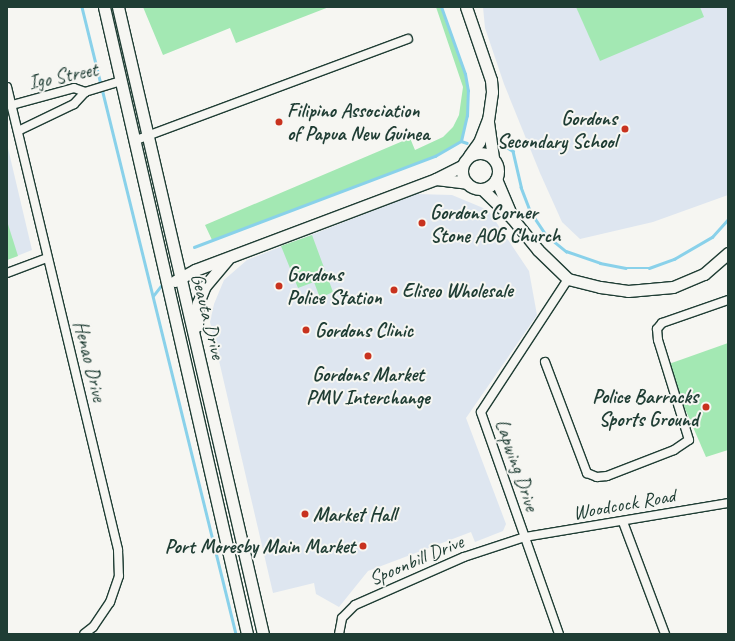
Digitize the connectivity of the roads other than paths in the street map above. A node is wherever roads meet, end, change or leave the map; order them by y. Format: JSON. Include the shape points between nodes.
{"nodes":[{"id":1,"x":104,"y":7,"type":"edge"},
{"id":2,"x":118,"y":7,"type":"edge"},
{"id":3,"x":466,"y":7,"type":"edge"},
{"id":4,"x":408,"y":39,"type":"dead end"},
{"id":5,"x":116,"y":82,"type":"junction"},
{"id":6,"x":7,"y":87,"type":"edge"},
{"id":7,"x":85,"y":92,"type":"junction"},
{"id":8,"x":12,"y":106,"type":"junction"},
{"id":9,"x":488,"y":119,"type":"junction"},
{"id":10,"x":18,"y":131,"type":"junction"},
{"id":11,"x":148,"y":135,"type":"junction"},
{"id":12,"x":136,"y":140,"type":"junction"},
{"id":13,"x":469,"y":156,"type":"junction"},
{"id":14,"x":493,"y":158,"type":"junction"},
{"id":15,"x":462,"y":166,"type":"junction"},
{"id":16,"x":436,"y":179,"type":"junction"},
{"id":17,"x":496,"y":179,"type":"junction"},
{"id":18,"x":467,"y":183,"type":"junction"},
{"id":19,"x":482,"y":189,"type":"junction"},
{"id":20,"x":512,"y":218,"type":"junction"},
{"id":21,"x":728,"y":253,"type":"edge"},
{"id":22,"x":233,"y":255,"type":"junction"},
{"id":23,"x":47,"y":258,"type":"junction"},
{"id":24,"x":176,"y":259,"type":"junction"},
{"id":25,"x":195,"y":270,"type":"junction"},
{"id":26,"x":7,"y":273,"type":"edge"},
{"id":27,"x":568,"y":278,"type":"junction"},
{"id":28,"x":181,"y":279,"type":"junction"},
{"id":29,"x":168,"y":283,"type":"junction"},
{"id":30,"x":728,"y":300,"type":"edge"},
{"id":31,"x":196,"y":338,"type":"junction"},
{"id":32,"x":545,"y":362,"type":"dead end"},
{"id":33,"x":728,"y":503,"type":"edge"},
{"id":34,"x":623,"y":522,"type":"junction"},
{"id":35,"x":525,"y":537,"type":"junction"},
{"id":36,"x":84,"y":634,"type":"edge"},
{"id":37,"x":247,"y":634,"type":"edge"},
{"id":38,"x":262,"y":634,"type":"edge"},
{"id":39,"x":339,"y":634,"type":"edge"},
{"id":40,"x":559,"y":634,"type":"edge"},
{"id":41,"x":665,"y":634,"type":"edge"}],
"edges":[{"from":1,"to":5,"type":"main road","name":"Geauta Drive"},
{"from":2,"to":11,"type":"main road","name":"Geauta Drive"},
{"from":3,"to":9,"type":"main road","via":[[491,80]]},
{"from":4,"to":11,"type":"street"},
{"from":5,"to":7,"type":"street","name":"Igo Street"},
{"from":5,"to":12,"type":"main road","name":"Geauta Drive"},
{"from":6,"to":8,"type":"street","name":"Henao Drive"},
{"from":7,"to":8,"type":"street","name":"Igo Street","via":[[74,88]]},
{"from":7,"to":10,"type":"street","via":[[74,104]]},
{"from":8,"to":10,"type":"street","name":"Henao Drive"},
{"from":9,"to":13,"type":"main road","via":[[479,142]]},
{"from":9,"to":14,"type":"main road"},
{"from":10,"to":23,"type":"street","name":"Henao Drive"},
{"from":11,"to":12,"type":"street"},
{"from":11,"to":24,"type":"main road","name":"Geauta Drive"},
{"from":12,"to":29,"type":"main road","name":"Geauta Drive"},
{"from":13,"to":14,"type":"main road","via":[[481,153]]},
{"from":13,"to":15,"type":"main road"},
{"from":14,"to":17,"type":"main road","via":[[498,168]]},
{"from":15,"to":16,"type":"main road"},
{"from":15,"to":18,"type":"main road"},
{"from":16,"to":18,"type":"main road"},
{"from":16,"to":22,"type":"main road"},
{"from":17,"to":19,"type":"main road"},
{"from":17,"to":20,"type":"main road"},
{"from":18,"to":19,"type":"main road"},
{"from":19,"to":20,"type":"main road"},
{"from":20,"to":27,"type":"main road","via":[[538,250]]},
{"from":21,"to":27,"type":"main road","via":[[704,274],[673,287],[628,291]]},
{"from":22,"to":25,"type":"main road"},
{"from":22,"to":31,"type":"main road","via":[[205,286],[198,303]]},
{"from":23,"to":26,"type":"street"},
{"from":23,"to":36,"type":"street","name":"Henao Drive","via":[[118,550],[119,576],[110,602],[93,627]]},
{"from":24,"to":25,"type":"main road"},
{"from":24,"to":28,"type":"main road","name":"Geauta Drive"},
{"from":25,"to":28,"type":"main road"},
{"from":27,"to":35,"type":"street","name":"Lapwing Drive","via":[[481,412]]},
{"from":28,"to":29,"type":"main road"},
{"from":28,"to":31,"type":"main road","name":"Geauta Drive"},
{"from":29,"to":37,"type":"main road","name":"Geauta Drive"},
{"from":30,"to":32,"type":"street","via":[[662,323],[657,329],[658,340],[689,440],[674,450],[607,476],[597,477],[587,473]]},
{"from":31,"to":38,"type":"main road","name":"Geauta Drive"},
{"from":33,"to":34,"type":"street","name":"Woodcock Road"},
{"from":34,"to":35,"type":"street","name":"Woodcock Road"},
{"from":34,"to":41,"type":"street"},
{"from":35,"to":39,"type":"street","name":"Spoonbill Drive","via":[[464,557],[355,605],[342,618]]},
{"from":35,"to":40,"type":"street","name":"Lapwing Drive"}]}
